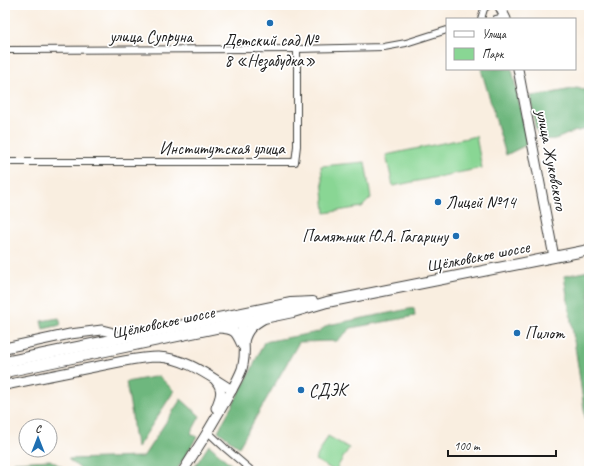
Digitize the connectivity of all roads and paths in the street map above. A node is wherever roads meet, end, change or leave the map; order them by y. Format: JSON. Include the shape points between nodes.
{"nodes":[{"id":1,"x":489,"y":5,"type":"edge"},
{"id":2,"x":499,"y":5,"type":"edge"},
{"id":3,"x":482,"y":18,"type":"edge"},
{"id":4,"x":506,"y":18,"type":"edge"},
{"id":5,"x":446,"y":30,"type":"edge"},
{"id":6,"x":297,"y":49,"type":"junction"},
{"id":7,"x":5,"y":50,"type":"edge"},
{"id":8,"x":518,"y":70,"type":"edge"},
{"id":9,"x":5,"y":162,"type":"edge"},
{"id":10,"x":589,"y":250,"type":"edge"},
{"id":11,"x":554,"y":257,"type":"junction"},
{"id":12,"x":327,"y":302,"type":"junction"},
{"id":13,"x":234,"y":314,"type":"junction"},
{"id":14,"x":264,"y":318,"type":"junction"},
{"id":15,"x":241,"y":323,"type":"junction"},
{"id":16,"x":218,"y":328,"type":"junction"},
{"id":17,"x":118,"y":338,"type":"junction"},
{"id":18,"x":244,"y":346,"type":"junction"},
{"id":19,"x":5,"y":348,"type":"edge"},
{"id":20,"x":5,"y":362,"type":"edge"},
{"id":21,"x":5,"y":372,"type":"edge"},
{"id":22,"x":240,"y":373,"type":"junction"},
{"id":23,"x":218,"y":381,"type":"junction"},
{"id":24,"x":5,"y":385,"type":"edge"},
{"id":25,"x":232,"y":390,"type":"junction"},
{"id":26,"x":208,"y":432,"type":"junction"},
{"id":27,"x":184,"y":471,"type":"edge"},
{"id":28,"x":252,"y":471,"type":"edge"}],
"edges":[{"from":1,"to":3,"type":"street","via":[[484,9]]},
{"from":2,"to":4,"type":"street"},
{"from":5,"to":6,"type":"street","via":[[384,47]]},
{"from":6,"to":7,"type":"street","name":"улица Супруна"},
{"from":6,"to":9,"type":"street","name":"Институтская улица","via":[[295,162]]},
{"from":8,"to":11,"type":"street","name":"улица Жуковского"},
{"from":10,"to":11,"type":"main road","name":"Щёлковское шоссе"},
{"from":11,"to":12,"type":"main road","name":"Щёлковское шоссе"},
{"from":12,"to":13,"type":"main road","name":"Щёлковское шоссе","via":[[291,303]]},
{"from":12,"to":14,"type":"main road","name":"Щёлковское шоссе"},
{"from":13,"to":15,"type":"street"},
{"from":13,"to":17,"type":"main road","name":"Щёлковское шоссе"},
{"from":14,"to":15,"type":"main road","name":"Щёлковское шоссе"},
{"from":14,"to":18,"type":"street","via":[[247,332]]},
{"from":15,"to":16,"type":"main road","name":"Щёлковское шоссе"},
{"from":15,"to":18,"type":"street"},
{"from":16,"to":18,"type":"street","via":[[230,329]]},
{"from":16,"to":21,"type":"main road","name":"Щёлковское шоссе"},
{"from":17,"to":19,"type":"street","via":[[102,330]]},
{"from":17,"to":20,"type":"main road","name":"Щёлковское шоссе"},
{"from":18,"to":22,"type":"street","via":[[244,361]]},
{"from":22,"to":23,"type":"street","via":[[234,379]]},
{"from":22,"to":25,"type":"street"},
{"from":23,"to":24,"type":"street","via":[[178,361],[149,357]]},
{"from":23,"to":25,"type":"street"},
{"from":23,"to":26,"type":"street","via":[[220,396]]},
{"from":25,"to":26,"type":"street"},
{"from":26,"to":27,"type":"street"},
{"from":26,"to":28,"type":"street"}]}
